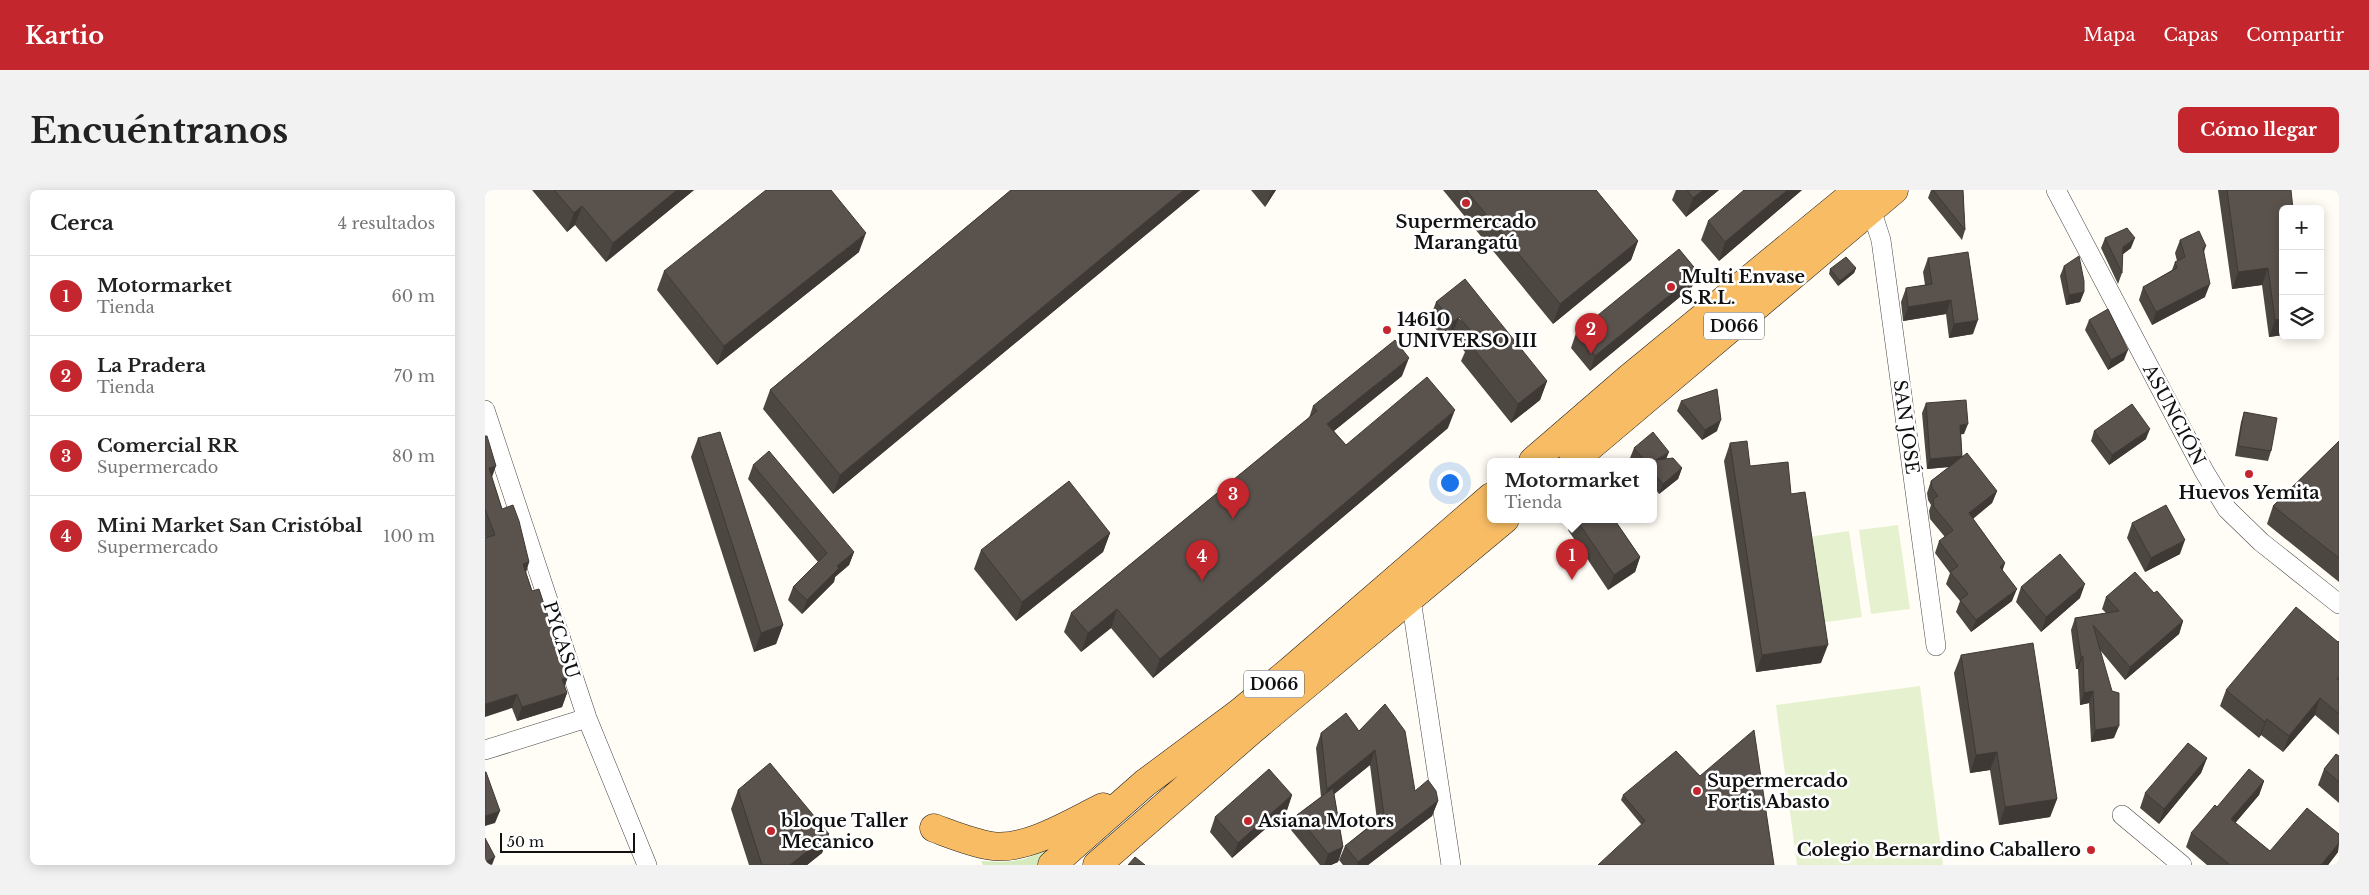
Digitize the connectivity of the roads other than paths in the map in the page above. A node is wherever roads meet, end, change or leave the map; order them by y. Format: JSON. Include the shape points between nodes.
{"nodes":[{"id":1,"x":1894,"y":190,"type":"edge"},
{"id":2,"x":2056,"y":190,"type":"edge"},
{"id":3,"x":1865,"y":200,"type":"edge"},
{"id":4,"x":1741,"y":319,"type":"junction"},
{"id":5,"x":485,"y":410,"type":"edge"},
{"id":6,"x":1595,"y":414,"type":"junction"},
{"id":7,"x":1537,"y":458,"type":"edge"},
{"id":8,"x":1558,"y":458,"type":"edge"},
{"id":9,"x":1577,"y":458,"type":"edge"},
{"id":10,"x":1487,"y":500,"type":"edge"},
{"id":11,"x":1496,"y":523,"type":"edge"},
{"id":12,"x":1411,"y":599,"type":"junction"},
{"id":13,"x":2339,"y":604,"type":"edge"},
{"id":14,"x":1936,"y":646,"type":"dead end"},
{"id":15,"x":587,"y":718,"type":"junction"},
{"id":16,"x":485,"y":750,"type":"edge"},
{"id":17,"x":1138,"y":790,"type":"junction"},
{"id":18,"x":2122,"y":815,"type":"dead end"},
{"id":19,"x":934,"y":828,"type":"dead end"},
{"id":20,"x":647,"y":865,"type":"edge"},
{"id":21,"x":1051,"y":865,"type":"edge"},
{"id":22,"x":1097,"y":865,"type":"edge"},
{"id":23,"x":1451,"y":865,"type":"edge"},
{"id":24,"x":2182,"y":865,"type":"edge"}],
"edges":[{"from":1,"to":3,"type":"highway","number":"D066"},
{"from":2,"to":13,"type":"street","name":"ASUNCIÓN","via":[[2227,509],[2261,542]]},
{"from":3,"to":4,"type":"highway","number":"D066"},
{"from":3,"to":6,"type":"highway","number":"D066"},
{"from":3,"to":14,"type":"street","name":"SAN JOSÉ","via":[[1881,240]]},
{"from":4,"to":6,"type":"highway","via":[[1709,329],[1610,416]]},
{"from":4,"to":9,"type":"highway","number":"D066"},
{"from":5,"to":15,"type":"street","name":"PYCASU"},
{"from":6,"to":7,"type":"highway","number":"D066"},
{"from":6,"to":8,"type":"highway"},
{"from":10,"to":17,"type":"highway","number":"D066","via":[[1292,669]]},
{"from":11,"to":12,"type":"highway","number":"D066"},
{"from":12,"to":22,"type":"highway","number":"D066","via":[[1252,730]]},
{"from":12,"to":23,"type":"street"},
{"from":15,"to":16,"type":"street"},
{"from":15,"to":20,"type":"street","name":"PYCASU"},
{"from":17,"to":19,"type":"highway","via":[[1014,846],[975,843]]},
{"from":17,"to":21,"type":"highway","number":"D066"},
{"from":18,"to":24,"type":"street"}]}
